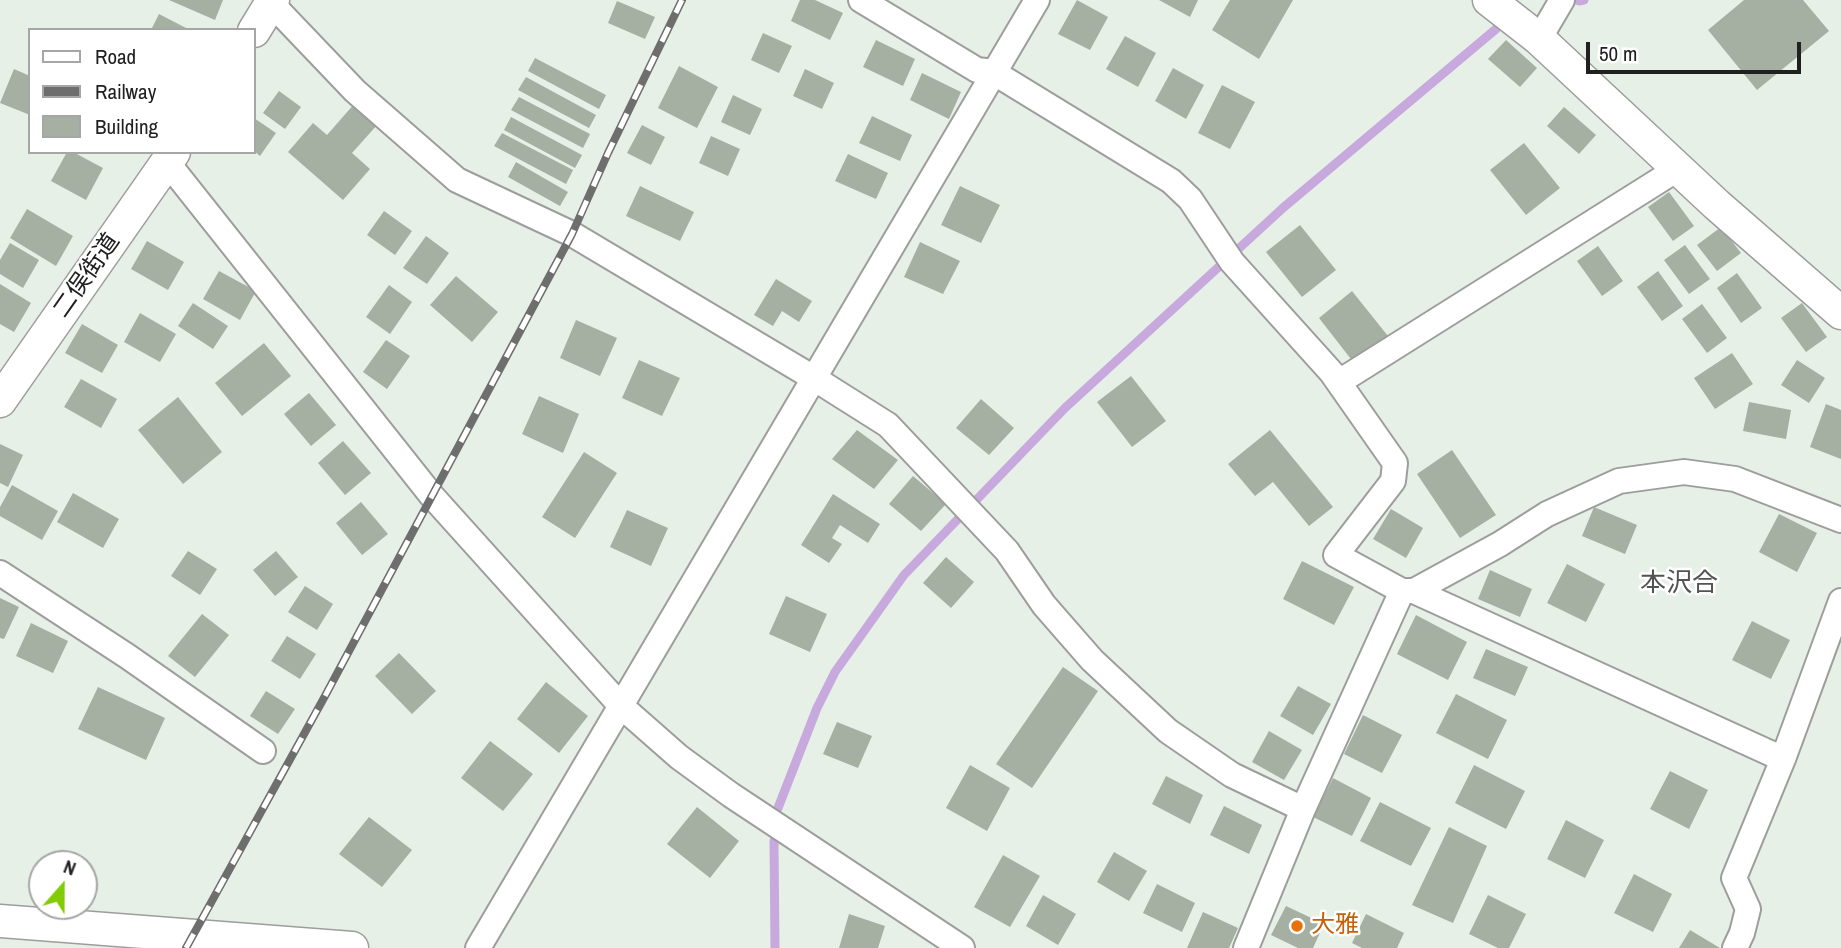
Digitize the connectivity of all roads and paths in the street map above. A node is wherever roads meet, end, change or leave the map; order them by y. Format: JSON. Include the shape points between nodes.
{"nodes":[{"id":1,"x":861,"y":0,"type":"edge"},
{"id":2,"x":1037,"y":0,"type":"edge"},
{"id":3,"x":1489,"y":0,"type":"edge"},
{"id":4,"x":1562,"y":0,"type":"edge"},
{"id":5,"x":272,"y":2,"type":"edge"},
{"id":6,"x":256,"y":28,"type":"edge"},
{"id":7,"x":1539,"y":39,"type":"junction"},
{"id":8,"x":993,"y":72,"type":"junction"},
{"id":9,"x":171,"y":157,"type":"edge"},
{"id":10,"x":1679,"y":167,"type":"junction"},
{"id":11,"x":1841,"y":313,"type":"edge"},
{"id":12,"x":813,"y":377,"type":"junction"},
{"id":13,"x":1339,"y":382,"type":"junction"},
{"id":14,"x":0,"y":401,"type":"edge"},
{"id":15,"x":1841,"y":520,"type":"edge"},
{"id":16,"x":0,"y":573,"type":"edge"},
{"id":17,"x":1408,"y":591,"type":"junction"},
{"id":18,"x":1841,"y":601,"type":"edge"},
{"id":19,"x":621,"y":706,"type":"junction"},
{"id":20,"x":263,"y":751,"type":"dead end"},
{"id":21,"x":1783,"y":759,"type":"junction"},
{"id":22,"x":1303,"y":810,"type":"junction"},
{"id":23,"x":0,"y":921,"type":"edge"},
{"id":24,"x":352,"y":948,"type":"edge"},
{"id":25,"x":478,"y":948,"type":"edge"},
{"id":26,"x":962,"y":948,"type":"edge"},
{"id":27,"x":1246,"y":948,"type":"edge"},
{"id":28,"x":1735,"y":948,"type":"edge"}],
"edges":[{"from":1,"to":8,"type":"street","via":[[977,70]]},
{"from":2,"to":8,"type":"street"},
{"from":3,"to":7,"type":"street"},
{"from":4,"to":7,"type":"street"},
{"from":5,"to":6,"type":"street"},
{"from":5,"to":12,"type":"street","via":[[355,91],[457,180],[572,234]]},
{"from":7,"to":10,"type":"street"},
{"from":8,"to":12,"type":"street"},
{"from":8,"to":13,"type":"street","via":[[1171,181],[1190,200],[1228,256]]},
{"from":9,"to":14,"type":"street","name":"二俣街道"},
{"from":9,"to":19,"type":"street","via":[[432,496]]},
{"from":10,"to":11,"type":"street"},
{"from":10,"to":13,"type":"street"},
{"from":12,"to":19,"type":"street"},
{"from":12,"to":22,"type":"street","via":[[888,425],[1007,551],[1044,605],[1092,660],[1168,731],[1232,775]]},
{"from":13,"to":17,"type":"street","via":[[1395,463],[1393,481],[1336,555]]},
{"from":15,"to":17,"type":"street","via":[[1735,479],[1684,472],[1619,481],[1547,514]]},
{"from":16,"to":20,"type":"street"},
{"from":17,"to":21,"type":"street"},
{"from":17,"to":22,"type":"street"},
{"from":18,"to":21,"type":"street"},
{"from":19,"to":25,"type":"street"},
{"from":19,"to":26,"type":"street","via":[[731,795]]},
{"from":21,"to":28,"type":"street","via":[[1734,878],[1748,909]]},
{"from":22,"to":27,"type":"street"},
{"from":23,"to":24,"type":"street"}]}
